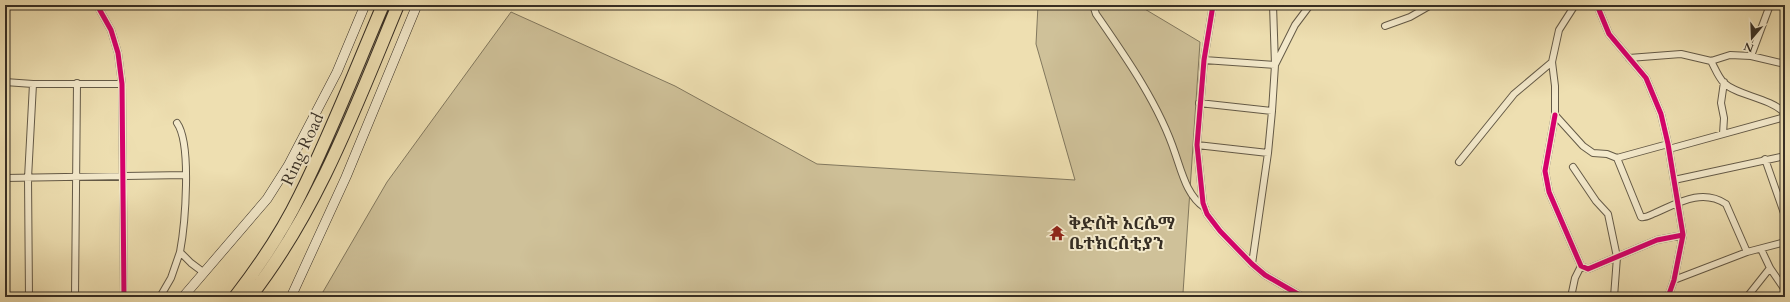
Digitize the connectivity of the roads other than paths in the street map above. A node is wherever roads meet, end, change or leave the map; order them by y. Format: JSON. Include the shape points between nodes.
{"nodes":[{"id":1,"x":97,"y":5,"type":"edge"},
{"id":2,"x":365,"y":5,"type":"edge"},
{"id":3,"x":383,"y":5,"type":"edge"},
{"id":4,"x":398,"y":5,"type":"edge"},
{"id":5,"x":417,"y":5,"type":"edge"},
{"id":6,"x":1094,"y":5,"type":"edge"},
{"id":7,"x":1212,"y":5,"type":"edge"},
{"id":8,"x":1273,"y":5,"type":"edge"},
{"id":9,"x":1310,"y":5,"type":"edge"},
{"id":10,"x":1431,"y":5,"type":"edge"},
{"id":11,"x":1575,"y":5,"type":"edge"},
{"id":12,"x":1597,"y":5,"type":"edge"},
{"id":13,"x":1770,"y":5,"type":"edge"},
{"id":14,"x":1385,"y":26,"type":"dead end"},
{"id":15,"x":1751,"y":56,"type":"junction"},
{"id":16,"x":1629,"y":58,"type":"junction"},
{"id":17,"x":1204,"y":60,"type":"junction"},
{"id":18,"x":1711,"y":61,"type":"junction"},
{"id":19,"x":1552,"y":62,"type":"junction"},
{"id":20,"x":1785,"y":64,"type":"edge"},
{"id":21,"x":1275,"y":65,"type":"junction"},
{"id":22,"x":5,"y":82,"type":"edge"},
{"id":23,"x":1724,"y":82,"type":"junction"},
{"id":24,"x":77,"y":83,"type":"junction"},
{"id":25,"x":33,"y":84,"type":"junction"},
{"id":26,"x":122,"y":84,"type":"junction"},
{"id":27,"x":1199,"y":103,"type":"junction"},
{"id":28,"x":1272,"y":111,"type":"junction"},
{"id":29,"x":1785,"y":113,"type":"edge"},
{"id":30,"x":1555,"y":115,"type":"junction"},
{"id":31,"x":1785,"y":117,"type":"edge"},
{"id":32,"x":177,"y":123,"type":"dead end"},
{"id":33,"x":1723,"y":134,"type":"junction"},
{"id":34,"x":1197,"y":145,"type":"junction"},
{"id":35,"x":1668,"y":146,"type":"junction"},
{"id":36,"x":1268,"y":153,"type":"junction"},
{"id":37,"x":1785,"y":156,"type":"edge"},
{"id":38,"x":1617,"y":158,"type":"junction"},
{"id":39,"x":1765,"y":160,"type":"junction"},
{"id":40,"x":1459,"y":162,"type":"dead end"},
{"id":41,"x":1573,"y":167,"type":"dead end"},
{"id":42,"x":185,"y":175,"type":"junction"},
{"id":43,"x":75,"y":177,"type":"junction"},
{"id":44,"x":122,"y":177,"type":"junction"},
{"id":45,"x":5,"y":178,"type":"edge"},
{"id":46,"x":28,"y":178,"type":"junction"},
{"id":47,"x":1674,"y":180,"type":"junction"},
{"id":48,"x":1677,"y":203,"type":"junction"},
{"id":49,"x":1205,"y":208,"type":"junction"},
{"id":50,"x":1785,"y":216,"type":"edge"},
{"id":51,"x":1683,"y":234,"type":"junction"},
{"id":52,"x":1785,"y":242,"type":"edge"},
{"id":53,"x":1761,"y":249,"type":"junction"},
{"id":54,"x":180,"y":252,"type":"junction"},
{"id":55,"x":1747,"y":252,"type":"junction"},
{"id":56,"x":1617,"y":257,"type":"junction"},
{"id":57,"x":1252,"y":264,"type":"junction"},
{"id":58,"x":1581,"y":266,"type":"junction"},
{"id":59,"x":1770,"y":268,"type":"junction"},
{"id":60,"x":203,"y":272,"type":"junction"},
{"id":61,"x":1674,"y":280,"type":"junction"},
{"id":62,"x":1785,"y":290,"type":"edge"},
{"id":63,"x":29,"y":297,"type":"edge"},
{"id":64,"x":75,"y":297,"type":"edge"},
{"id":65,"x":124,"y":297,"type":"edge"},
{"id":66,"x":160,"y":297,"type":"edge"},
{"id":67,"x":183,"y":297,"type":"edge"},
{"id":68,"x":235,"y":297,"type":"edge"},
{"id":69,"x":250,"y":297,"type":"edge"},
{"id":70,"x":291,"y":297,"type":"edge"},
{"id":71,"x":1303,"y":297,"type":"edge"},
{"id":72,"x":1571,"y":297,"type":"edge"},
{"id":73,"x":1614,"y":297,"type":"edge"},
{"id":74,"x":1668,"y":297,"type":"edge"},
{"id":75,"x":1747,"y":297,"type":"edge"}],
"edges":[{"from":1,"to":26,"type":"street","via":[[111,30],[118,53]]},
{"from":2,"to":60,"type":"main road","via":[[337,72],[288,166],[267,199]]},
{"from":3,"to":68,"type":"highway","name":"Ring Road","via":[[300,196]]},
{"from":4,"to":69,"type":"highway","name":"Ring Road","via":[[324,177],[292,236]]},
{"from":5,"to":70,"type":"main road","via":[[346,177]]},
{"from":6,"to":49,"type":"street","via":[[1096,14],[1135,74],[1163,126],[1193,199]]},
{"from":7,"to":17,"type":"street"},
{"from":8,"to":21,"type":"street"},
{"from":9,"to":21,"type":"street","via":[[1295,25]]},
{"from":10,"to":14,"type":"street","via":[[1410,17]]},
{"from":11,"to":19,"type":"street","via":[[1559,30]]},
{"from":12,"to":16,"type":"street","via":[[1609,34]]},
{"from":13,"to":15,"type":"street"},
{"from":15,"to":18,"type":"street","via":[[1727,55]]},
{"from":15,"to":20,"type":"street"},
{"from":16,"to":18,"type":"street","via":[[1680,54]]},
{"from":16,"to":35,"type":"street","via":[[1650,86],[1661,114]]},
{"from":17,"to":21,"type":"street"},
{"from":17,"to":27,"type":"street"},
{"from":18,"to":23,"type":"street"},
{"from":19,"to":30,"type":"street"},
{"from":19,"to":40,"type":"street","via":[[1514,94]]},
{"from":21,"to":28,"type":"street"},
{"from":22,"to":25,"type":"street"},
{"from":23,"to":29,"type":"street","via":[[1772,103]]},
{"from":23,"to":33,"type":"street","via":[[1721,103],[1724,118]]},
{"from":24,"to":25,"type":"street"},
{"from":24,"to":26,"type":"street"},
{"from":24,"to":43,"type":"street"},
{"from":25,"to":46,"type":"street"},
{"from":26,"to":44,"type":"street"},
{"from":27,"to":28,"type":"street"},
{"from":27,"to":34,"type":"street"},
{"from":28,"to":36,"type":"street"},
{"from":30,"to":38,"type":"street","via":[[1587,149],[1593,153]]},
{"from":30,"to":58,"type":"street","via":[[1544,171],[1549,192]]},
{"from":31,"to":33,"type":"street"},
{"from":32,"to":42,"type":"street","via":[[184,140]]},
{"from":33,"to":35,"type":"street"},
{"from":34,"to":36,"type":"street"},
{"from":34,"to":49,"type":"street"},
{"from":35,"to":38,"type":"street"},
{"from":35,"to":47,"type":"street"},
{"from":36,"to":57,"type":"street"},
{"from":37,"to":39,"type":"street"},
{"from":38,"to":48,"type":"street","via":[[1641,217]]},
{"from":39,"to":47,"type":"street"},
{"from":39,"to":50,"type":"street"},
{"from":41,"to":56,"type":"street","via":[[1608,214]]},
{"from":42,"to":44,"type":"street"},
{"from":42,"to":54,"type":"street"},
{"from":43,"to":44,"type":"street"},
{"from":43,"to":46,"type":"street"},
{"from":43,"to":64,"type":"street"},
{"from":44,"to":65,"type":"street"},
{"from":45,"to":46,"type":"street"},
{"from":46,"to":63,"type":"street"},
{"from":47,"to":48,"type":"street"},
{"from":48,"to":51,"type":"street"},
{"from":48,"to":55,"type":"street","via":[[1696,197],[1718,200],[1726,204]]},
{"from":49,"to":57,"type":"street","via":[[1220,231]]},
{"from":51,"to":56,"type":"street","via":[[1657,240]]},
{"from":51,"to":61,"type":"street"},
{"from":52,"to":53,"type":"street"},
{"from":53,"to":55,"type":"street"},
{"from":53,"to":59,"type":"street"},
{"from":54,"to":60,"type":"street"},
{"from":54,"to":66,"type":"street","via":[[171,278]]},
{"from":55,"to":61,"type":"street"},
{"from":56,"to":58,"type":"street","via":[[1588,269]]},
{"from":56,"to":73,"type":"street"},
{"from":57,"to":71,"type":"street","via":[[1265,275]]},
{"from":58,"to":72,"type":"street","via":[[1575,278]]},
{"from":59,"to":62,"type":"street"},
{"from":59,"to":75,"type":"street"},
{"from":60,"to":67,"type":"main road"},
{"from":61,"to":74,"type":"street"}]}
